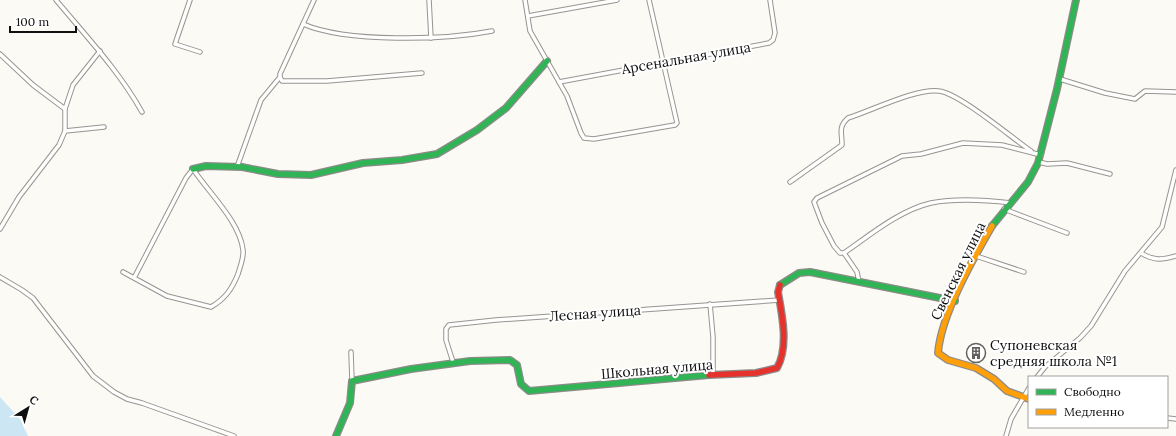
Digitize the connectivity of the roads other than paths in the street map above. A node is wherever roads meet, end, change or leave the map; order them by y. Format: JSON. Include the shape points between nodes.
{"nodes":[{"id":1,"x":56,"y":0,"type":"edge"},
{"id":2,"x":190,"y":0,"type":"edge"},
{"id":3,"x":314,"y":0,"type":"edge"},
{"id":4,"x":429,"y":0,"type":"edge"},
{"id":5,"x":525,"y":0,"type":"edge"},
{"id":6,"x":617,"y":0,"type":"edge"},
{"id":7,"x":649,"y":0,"type":"edge"},
{"id":8,"x":770,"y":0,"type":"edge"},
{"id":9,"x":1076,"y":0,"type":"edge"},
{"id":10,"x":528,"y":16,"type":"junction"},
{"id":11,"x":303,"y":24,"type":"junction"},
{"id":12,"x":492,"y":31,"type":"dead end"},
{"id":13,"x":432,"y":38,"type":"junction"},
{"id":14,"x":100,"y":51,"type":"junction"},
{"id":15,"x":200,"y":52,"type":"dead end"},
{"id":16,"x":0,"y":54,"type":"edge"},
{"id":17,"x":547,"y":61,"type":"junction"},
{"id":18,"x":664,"y":62,"type":"junction"},
{"id":19,"x":422,"y":73,"type":"dead end"},
{"id":20,"x":280,"y":77,"type":"junction"},
{"id":21,"x":1060,"y":79,"type":"junction"},
{"id":22,"x":559,"y":82,"type":"junction"},
{"id":23,"x":1176,"y":92,"type":"edge"},
{"id":24,"x":65,"y":109,"type":"junction"},
{"id":25,"x":142,"y":112,"type":"dead end"},
{"id":26,"x":104,"y":127,"type":"dead end"},
{"id":27,"x":65,"y":130,"type":"junction"},
{"id":28,"x":1032,"y":152,"type":"junction"},
{"id":29,"x":1041,"y":156,"type":"junction"},
{"id":30,"x":1038,"y":162,"type":"junction"},
{"id":31,"x":237,"y":167,"type":"junction"},
{"id":32,"x":193,"y":169,"type":"junction"},
{"id":33,"x":1176,"y":170,"type":"edge"},
{"id":34,"x":1110,"y":174,"type":"dead end"},
{"id":35,"x":790,"y":182,"type":"dead end"},
{"id":36,"x":1011,"y":203,"type":"junction"},
{"id":37,"x":1004,"y":210,"type":"junction"},
{"id":38,"x":0,"y":229,"type":"edge"},
{"id":39,"x":1067,"y":233,"type":"dead end"},
{"id":40,"x":844,"y":253,"type":"junction"},
{"id":41,"x":1141,"y":253,"type":"junction"},
{"id":42,"x":976,"y":256,"type":"junction"},
{"id":43,"x":1176,"y":256,"type":"edge"},
{"id":44,"x":123,"y":272,"type":"dead end"},
{"id":45,"x":1024,"y":272,"type":"dead end"},
{"id":46,"x":0,"y":277,"type":"edge"},
{"id":47,"x":134,"y":278,"type":"junction"},
{"id":48,"x":859,"y":282,"type":"junction"},
{"id":49,"x":780,"y":300,"type":"junction"},
{"id":50,"x":955,"y":301,"type":"junction"},
{"id":51,"x":710,"y":304,"type":"junction"},
{"id":52,"x":351,"y":352,"type":"dead end"},
{"id":53,"x":453,"y":362,"type":"junction"},
{"id":54,"x":713,"y":375,"type":"junction"},
{"id":55,"x":1038,"y":376,"type":"edge"},
{"id":56,"x":352,"y":381,"type":"junction"},
{"id":57,"x":1026,"y":398,"type":"edge"},
{"id":58,"x":234,"y":436,"type":"edge"},
{"id":59,"x":336,"y":436,"type":"edge"},
{"id":60,"x":1006,"y":436,"type":"edge"}],
"edges":[{"from":1,"to":14,"type":"street"},
{"from":2,"to":15,"type":"street","via":[[175,44]]},
{"from":3,"to":11,"type":"street"},
{"from":4,"to":13,"type":"street"},
{"from":5,"to":10,"type":"street"},
{"from":6,"to":10,"type":"street"},
{"from":7,"to":18,"type":"street"},
{"from":8,"to":18,"type":"street","name":"Арсенальная улица","via":[[775,33],[769,43]]},
{"from":9,"to":21,"type":"street","name":"Свенская улица"},
{"from":10,"to":17,"type":"street","via":[[530,31]]},
{"from":11,"to":13,"type":"street","via":[[341,34]]},
{"from":11,"to":20,"type":"street"},
{"from":12,"to":13,"type":"street"},
{"from":14,"to":24,"type":"street","via":[[72,85]]},
{"from":14,"to":25,"type":"street"},
{"from":16,"to":24,"type":"street"},
{"from":17,"to":22,"type":"street"},
{"from":17,"to":31,"type":"street","via":[[506,108],[477,130],[437,154],[363,163],[312,175],[278,174]]},
{"from":18,"to":22,"type":"street","name":"Арсенальная улица"},
{"from":18,"to":22,"type":"street","via":[[677,122],[675,125],[594,140],[584,138]]},
{"from":19,"to":20,"type":"street","via":[[328,81],[287,82],[282,81]]},
{"from":20,"to":31,"type":"street","via":[[261,100]]},
{"from":21,"to":23,"type":"street","via":[[1135,99],[1145,91]]},
{"from":21,"to":29,"type":"street","name":"Свенская улица"},
{"from":24,"to":27,"type":"street"},
{"from":26,"to":27,"type":"street"},
{"from":27,"to":38,"type":"street","via":[[59,144],[19,198]]},
{"from":28,"to":29,"type":"street"},
{"from":28,"to":35,"type":"street","via":[[960,99],[938,90],[916,94],[848,118],[841,124],[842,144]]},
{"from":28,"to":40,"type":"street","via":[[1002,145],[963,142],[921,154],[902,156],[832,191],[814,202],[834,246],[840,253]]},
{"from":29,"to":30,"type":"street","name":"Свенская улица"},
{"from":30,"to":34,"type":"street","via":[[1067,164]]},
{"from":30,"to":36,"type":"street","name":"Свенская улица","via":[[1029,181]]},
{"from":31,"to":32,"type":"street","via":[[206,166]]},
{"from":32,"to":47,"type":"street"},
{"from":32,"to":47,"type":"street","via":[[239,234],[244,252],[233,287],[222,300],[211,307],[166,296]]},
{"from":33,"to":41,"type":"street","via":[[1162,227]]},
{"from":36,"to":37,"type":"street","name":"Свенская улица"},
{"from":36,"to":40,"type":"street","via":[[950,201],[929,204],[876,230]]},
{"from":37,"to":39,"type":"street"},
{"from":37,"to":42,"type":"street","name":"Свенская улица"},
{"from":40,"to":48,"type":"street","via":[[857,272]]},
{"from":41,"to":43,"type":"street","via":[[1161,261]]},
{"from":41,"to":55,"type":"street","via":[[1125,271],[1091,326]]},
{"from":42,"to":45,"type":"street"},
{"from":42,"to":50,"type":"street","name":"Свенская улица"},
{"from":44,"to":47,"type":"street"},
{"from":46,"to":58,"type":"street","via":[[33,298],[94,376],[114,392],[127,399]]},
{"from":48,"to":49,"type":"street","name":"Школьная улица","via":[[810,272],[799,273],[780,284]]},
{"from":48,"to":50,"type":"street","name":"Школьная улица"},
{"from":49,"to":51,"type":"street","name":"Лесная улица"},
{"from":49,"to":54,"type":"street","name":"Школьная улица","via":[[782,352],[781,362],[777,367],[771,371],[733,376]]},
{"from":50,"to":57,"type":"street","name":"Свенская улица","via":[[937,347],[938,354],[948,360],[976,368],[1006,390]]},
{"from":51,"to":53,"type":"street","name":"Лесная улица","via":[[450,325],[446,329],[446,340]]},
{"from":51,"to":54,"type":"street"},
{"from":52,"to":56,"type":"street"},
{"from":53,"to":54,"type":"street","name":"Школьная улица","via":[[510,360],[517,365],[523,389],[529,391]]},
{"from":53,"to":56,"type":"street","name":"Школьная улица"},
{"from":56,"to":59,"type":"street","via":[[348,409]]},
{"from":57,"to":60,"type":"street","via":[[1011,419]]}]}
